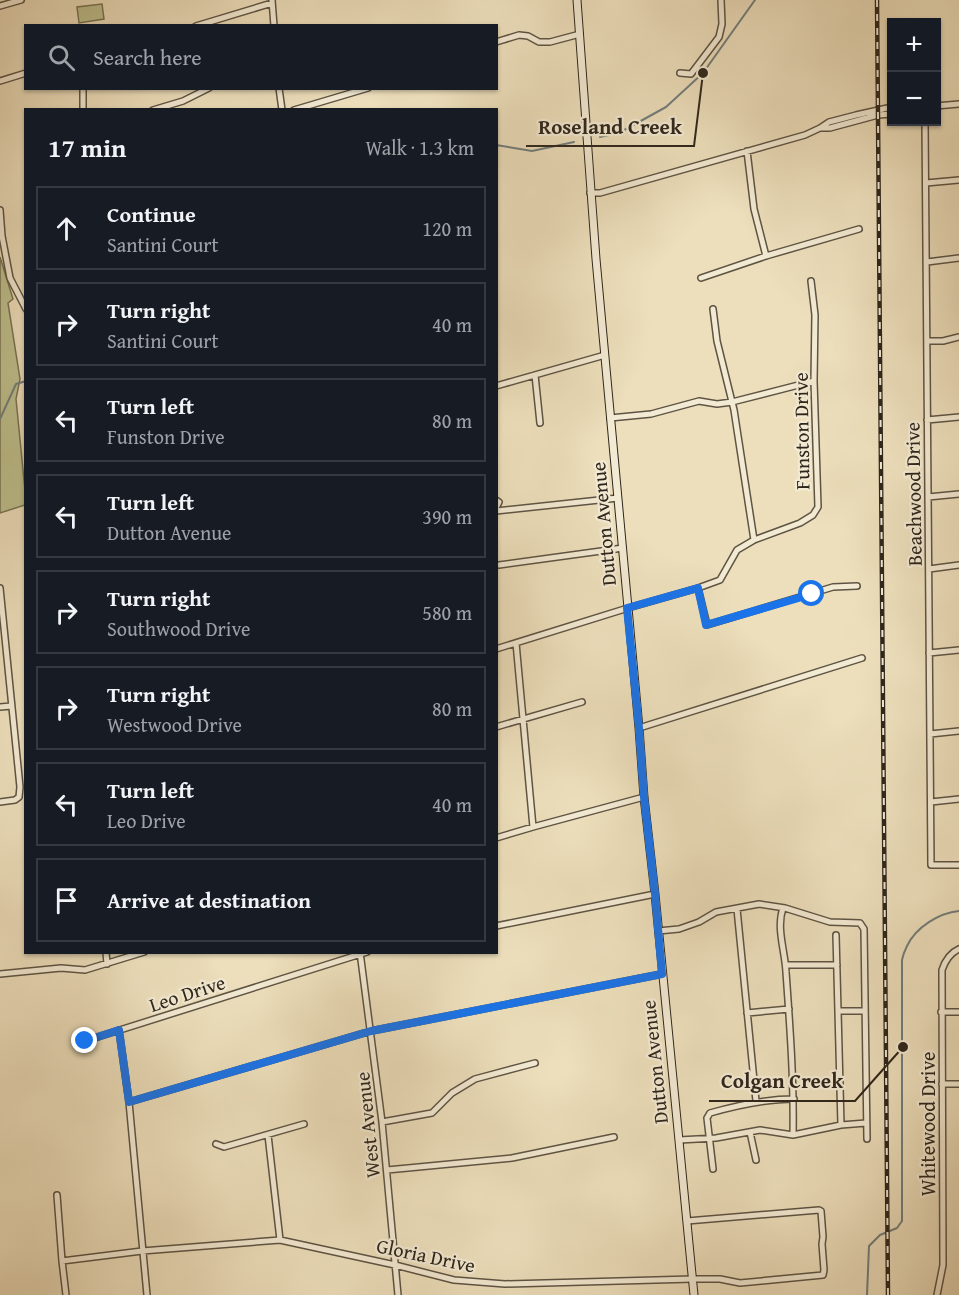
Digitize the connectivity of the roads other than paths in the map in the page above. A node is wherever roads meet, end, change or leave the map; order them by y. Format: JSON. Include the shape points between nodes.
{"nodes":[{"id":1,"x":21,"y":0,"type":"edge"},
{"id":2,"x":577,"y":0,"type":"edge"},
{"id":3,"x":721,"y":0,"type":"edge"},
{"id":4,"x":272,"y":2,"type":"edge"},
{"id":5,"x":0,"y":6,"type":"edge"},
{"id":6,"x":202,"y":24,"type":"edge"},
{"id":7,"x":274,"y":24,"type":"edge"},
{"id":8,"x":580,"y":34,"type":"junction"},
{"id":9,"x":498,"y":41,"type":"edge"},
{"id":10,"x":680,"y":73,"type":"dead end"},
{"id":11,"x":24,"y":74,"type":"edge"},
{"id":12,"x":0,"y":81,"type":"edge"},
{"id":13,"x":84,"y":90,"type":"edge"},
{"id":14,"x":205,"y":90,"type":"edge"},
{"id":15,"x":279,"y":90,"type":"edge"},
{"id":16,"x":361,"y":90,"type":"edge"},
{"id":17,"x":959,"y":104,"type":"edge"},
{"id":18,"x":941,"y":106,"type":"edge"},
{"id":19,"x":83,"y":108,"type":"edge"},
{"id":20,"x":160,"y":108,"type":"edge"},
{"id":21,"x":282,"y":108,"type":"edge"},
{"id":22,"x":301,"y":108,"type":"edge"},
{"id":23,"x":887,"y":108,"type":"edge"},
{"id":24,"x":887,"y":114,"type":"edge"},
{"id":25,"x":925,"y":126,"type":"edge"},
{"id":26,"x":820,"y":128,"type":"junction"},
{"id":27,"x":747,"y":152,"type":"junction"},
{"id":28,"x":959,"y":180,"type":"edge"},
{"id":29,"x":926,"y":183,"type":"junction"},
{"id":30,"x":590,"y":193,"type":"junction"},
{"id":31,"x":0,"y":210,"type":"edge"},
{"id":32,"x":859,"y":229,"type":"dead end"},
{"id":33,"x":766,"y":256,"type":"junction"},
{"id":34,"x":959,"y":258,"type":"edge"},
{"id":35,"x":927,"y":262,"type":"junction"},
{"id":36,"x":701,"y":278,"type":"dead end"},
{"id":37,"x":811,"y":281,"type":"dead end"},
{"id":38,"x":24,"y":305,"type":"edge"},
{"id":39,"x":713,"y":309,"type":"dead end"},
{"id":40,"x":959,"y":337,"type":"edge"},
{"id":41,"x":927,"y":341,"type":"junction"},
{"id":42,"x":605,"y":355,"type":"junction"},
{"id":43,"x":535,"y":375,"type":"junction"},
{"id":44,"x":814,"y":381,"type":"junction"},
{"id":45,"x":498,"y":385,"type":"edge"},
{"id":46,"x":732,"y":402,"type":"junction"},
{"id":47,"x":610,"y":417,"type":"junction"},
{"id":48,"x":959,"y":417,"type":"edge"},
{"id":49,"x":927,"y":420,"type":"junction"},
{"id":50,"x":540,"y":423,"type":"dead end"},
{"id":51,"x":959,"y":494,"type":"edge"},
{"id":52,"x":928,"y":497,"type":"junction"},
{"id":53,"x":618,"y":498,"type":"junction"},
{"id":54,"x":498,"y":510,"type":"edge"},
{"id":55,"x":754,"y":540,"type":"junction"},
{"id":56,"x":623,"y":548,"type":"junction"},
{"id":57,"x":499,"y":565,"type":"dead end"},
{"id":58,"x":959,"y":566,"type":"edge"},
{"id":59,"x":929,"y":569,"type":"junction"},
{"id":60,"x":857,"y":586,"type":"dead end"},
{"id":61,"x":0,"y":588,"type":"edge"},
{"id":62,"x":698,"y":588,"type":"junction"},
{"id":63,"x":627,"y":608,"type":"junction"},
{"id":64,"x":516,"y":643,"type":"junction"},
{"id":65,"x":498,"y":648,"type":"edge"},
{"id":66,"x":959,"y":650,"type":"edge"},
{"id":67,"x":929,"y":653,"type":"junction"},
{"id":68,"x":862,"y":658,"type":"dead end"},
{"id":69,"x":582,"y":702,"type":"dead end"},
{"id":70,"x":11,"y":706,"type":"junction"},
{"id":71,"x":0,"y":707,"type":"edge"},
{"id":72,"x":523,"y":719,"type":"junction"},
{"id":73,"x":498,"y":726,"type":"edge"},
{"id":74,"x":639,"y":728,"type":"junction"},
{"id":75,"x":959,"y":731,"type":"edge"},
{"id":76,"x":930,"y":734,"type":"junction"},
{"id":77,"x":644,"y":797,"type":"junction"},
{"id":78,"x":959,"y":799,"type":"edge"},
{"id":79,"x":0,"y":802,"type":"edge"},
{"id":80,"x":931,"y":802,"type":"junction"},
{"id":81,"x":533,"y":827,"type":"junction"},
{"id":82,"x":498,"y":837,"type":"edge"},
{"id":83,"x":959,"y":865,"type":"edge"},
{"id":84,"x":655,"y":894,"type":"junction"},
{"id":85,"x":783,"y":908,"type":"junction"},
{"id":86,"x":737,"y":909,"type":"junction"},
{"id":87,"x":498,"y":926,"type":"edge"},
{"id":88,"x":658,"y":931,"type":"junction"},
{"id":89,"x":836,"y":935,"type":"dead end"},
{"id":90,"x":959,"y":949,"type":"edge"},
{"id":91,"x":106,"y":954,"type":"edge"},
{"id":92,"x":137,"y":954,"type":"edge"},
{"id":93,"x":357,"y":954,"type":"edge"},
{"id":94,"x":360,"y":954,"type":"edge"},
{"id":95,"x":107,"y":963,"type":"junction"},
{"id":96,"x":786,"y":965,"type":"junction"},
{"id":97,"x":837,"y":965,"type":"junction"},
{"id":98,"x":0,"y":974,"type":"edge"},
{"id":99,"x":662,"y":974,"type":"junction"},
{"id":100,"x":789,"y":1009,"type":"junction"},
{"id":101,"x":838,"y":1011,"type":"junction"},
{"id":102,"x":865,"y":1011,"type":"junction"},
{"id":103,"x":941,"y":1012,"type":"junction"},
{"id":104,"x":959,"y":1012,"type":"edge"},
{"id":105,"x":747,"y":1013,"type":"junction"},
{"id":106,"x":119,"y":1030,"type":"junction"},
{"id":107,"x":371,"y":1031,"type":"junction"},
{"id":108,"x":85,"y":1041,"type":"dead end"},
{"id":109,"x":535,"y":1063,"type":"dead end"},
{"id":110,"x":942,"y":1084,"type":"junction"},
{"id":111,"x":959,"y":1084,"type":"edge"},
{"id":112,"x":794,"y":1099,"type":"junction"},
{"id":113,"x":756,"y":1101,"type":"junction"},
{"id":114,"x":129,"y":1102,"type":"junction"},
{"id":115,"x":382,"y":1122,"type":"junction"},
{"id":116,"x":866,"y":1123,"type":"junction"},
{"id":117,"x":304,"y":1124,"type":"dead end"},
{"id":118,"x":840,"y":1125,"type":"junction"},
{"id":119,"x":750,"y":1132,"type":"junction"},
{"id":120,"x":268,"y":1135,"type":"junction"},
{"id":121,"x":793,"y":1136,"type":"junction"},
{"id":122,"x":614,"y":1137,"type":"dead end"},
{"id":123,"x":709,"y":1138,"type":"junction"},
{"id":124,"x":867,"y":1139,"type":"dead end"},
{"id":125,"x":679,"y":1140,"type":"junction"},
{"id":126,"x":216,"y":1144,"type":"dead end"},
{"id":127,"x":756,"y":1160,"type":"dead end"},
{"id":128,"x":713,"y":1169,"type":"dead end"},
{"id":129,"x":387,"y":1170,"type":"junction"},
{"id":130,"x":57,"y":1195,"type":"dead end"},
{"id":131,"x":687,"y":1221,"type":"junction"},
{"id":132,"x":280,"y":1240,"type":"junction"},
{"id":133,"x":142,"y":1251,"type":"junction"},
{"id":134,"x":62,"y":1261,"type":"junction"},
{"id":135,"x":395,"y":1264,"type":"junction"},
{"id":136,"x":693,"y":1279,"type":"junction"},
{"id":137,"x":66,"y":1295,"type":"edge"},
{"id":138,"x":147,"y":1295,"type":"edge"},
{"id":139,"x":398,"y":1295,"type":"edge"},
{"id":140,"x":694,"y":1295,"type":"edge"},
{"id":141,"x":937,"y":1295,"type":"edge"}],
"edges":[{"from":1,"to":5,"type":"street"},
{"from":2,"to":8,"type":"main road","name":"Dutton Avenue"},
{"from":3,"to":10,"type":"street","via":[[719,37],[691,74]]},
{"from":4,"to":6,"type":"street"},
{"from":4,"to":7,"type":"street"},
{"from":8,"to":9,"type":"street","via":[[550,42],[519,35]]},
{"from":8,"to":30,"type":"main road","name":"Dutton Avenue"},
{"from":11,"to":12,"type":"street"},
{"from":13,"to":19,"type":"street"},
{"from":14,"to":20,"type":"street"},
{"from":15,"to":21,"type":"street"},
{"from":16,"to":22,"type":"street"},
{"from":17,"to":18,"type":"street"},
{"from":23,"to":26,"type":"street","via":[[829,122]]},
{"from":24,"to":26,"type":"street"},
{"from":25,"to":29,"type":"street","name":"Beachwood Drive"},
{"from":26,"to":27,"type":"street"},
{"from":27,"to":30,"type":"street"},
{"from":27,"to":33,"type":"street","via":[[754,209]]},
{"from":28,"to":29,"type":"street"},
{"from":29,"to":35,"type":"street","name":"Beachwood Drive"},
{"from":30,"to":42,"type":"main road","name":"Dutton Avenue"},
{"from":31,"to":38,"type":"street","via":[[10,278]]},
{"from":32,"to":33,"type":"street"},
{"from":33,"to":36,"type":"street"},
{"from":34,"to":35,"type":"street"},
{"from":35,"to":41,"type":"street","name":"Beachwood Drive"},
{"from":37,"to":44,"type":"street","name":"Funston Drive"},
{"from":39,"to":46,"type":"street"},
{"from":40,"to":41,"type":"street"},
{"from":41,"to":49,"type":"street","name":"Beachwood Drive"},
{"from":42,"to":43,"type":"street"},
{"from":42,"to":47,"type":"main road","name":"Dutton Avenue"},
{"from":43,"to":45,"type":"street"},
{"from":43,"to":50,"type":"street"},
{"from":44,"to":46,"type":"street"},
{"from":44,"to":55,"type":"street","name":"Funston Drive","via":[[818,507],[800,523]]},
{"from":46,"to":47,"type":"street","via":[[699,401],[651,414]]},
{"from":46,"to":55,"type":"street"},
{"from":47,"to":53,"type":"main road","name":"Dutton Avenue"},
{"from":48,"to":49,"type":"street"},
{"from":49,"to":52,"type":"street","name":"Beachwood Drive"},
{"from":51,"to":52,"type":"street"},
{"from":52,"to":59,"type":"street","name":"Beachwood Drive"},
{"from":53,"to":54,"type":"street"},
{"from":53,"to":56,"type":"main road","name":"Dutton Avenue"},
{"from":55,"to":62,"type":"street","name":"Funston Drive","via":[[737,550],[720,580]]},
{"from":56,"to":57,"type":"street"},
{"from":56,"to":63,"type":"main road","name":"Dutton Avenue"},
{"from":58,"to":59,"type":"street"},
{"from":59,"to":67,"type":"street","name":"Beachwood Drive"},
{"from":60,"to":62,"type":"street","via":[[833,587],[706,625]]},
{"from":61,"to":70,"type":"street"},
{"from":62,"to":63,"type":"street","name":"Funston Drive"},
{"from":63,"to":64,"type":"street","name":"Funston Drive"},
{"from":63,"to":74,"type":"main road","name":"Dutton Avenue"},
{"from":64,"to":65,"type":"street","name":"Funston Drive"},
{"from":64,"to":72,"type":"street"},
{"from":66,"to":67,"type":"street"},
{"from":67,"to":76,"type":"street","name":"Beachwood Drive"},
{"from":68,"to":74,"type":"street"},
{"from":69,"to":72,"type":"street"},
{"from":70,"to":71,"type":"street"},
{"from":70,"to":79,"type":"street","via":[[20,792],[15,800]]},
{"from":72,"to":73,"type":"street"},
{"from":72,"to":81,"type":"street"},
{"from":74,"to":77,"type":"main road","name":"Dutton Avenue"},
{"from":75,"to":76,"type":"street"},
{"from":76,"to":80,"type":"street","name":"Beachwood Drive"},
{"from":77,"to":81,"type":"street"},
{"from":77,"to":84,"type":"main road","name":"Dutton Avenue"},
{"from":78,"to":80,"type":"street"},
{"from":80,"to":83,"type":"street","name":"Beachwood Drive","via":[[931,865]]},
{"from":81,"to":82,"type":"street"},
{"from":84,"to":87,"type":"street"},
{"from":84,"to":88,"type":"main road","name":"Dutton Avenue"},
{"from":85,"to":86,"type":"street","via":[[759,904]]},
{"from":85,"to":96,"type":"street","via":[[780,919]]},
{"from":85,"to":102,"type":"street","via":[[830,922],[861,924]]},
{"from":86,"to":88,"type":"street","via":[[716,912],[679,930]]},
{"from":86,"to":105,"type":"street"},
{"from":88,"to":99,"type":"main road","name":"Dutton Avenue"},
{"from":89,"to":97,"type":"street"},
{"from":90,"to":103,"type":"street","name":"Whitewood Drive","via":[[950,955],[942,970]]},
{"from":91,"to":95,"type":"street"},
{"from":92,"to":95,"type":"street"},
{"from":93,"to":106,"type":"street","name":"Leo Drive"},
{"from":94,"to":107,"type":"street","name":"West Avenue"},
{"from":95,"to":98,"type":"street","via":[[85,970],[61,968]]},
{"from":96,"to":97,"type":"street"},
{"from":96,"to":100,"type":"street"},
{"from":97,"to":101,"type":"street"},
{"from":99,"to":107,"type":"street"},
{"from":99,"to":125,"type":"main road","name":"Dutton Avenue"},
{"from":100,"to":105,"type":"street"},
{"from":100,"to":112,"type":"street"},
{"from":101,"to":102,"type":"street"},
{"from":101,"to":118,"type":"street"},
{"from":102,"to":116,"type":"street"},
{"from":103,"to":104,"type":"street"},
{"from":103,"to":110,"type":"street","name":"Whitewood Drive"},
{"from":105,"to":113,"type":"street"},
{"from":106,"to":108,"type":"street","name":"Leo Drive"},
{"from":106,"to":114,"type":"street"},
{"from":107,"to":114,"type":"street"},
{"from":107,"to":115,"type":"street","name":"West Avenue"},
{"from":109,"to":115,"type":"street","via":[[475,1079],[452,1093],[432,1113]]},
{"from":110,"to":111,"type":"street"},
{"from":110,"to":141,"type":"street","name":"Whitewood Drive","via":[[943,1265]]},
{"from":112,"to":113,"type":"street"},
{"from":112,"to":121,"type":"street"},
{"from":113,"to":123,"type":"street","via":[[710,1113]]},
{"from":114,"to":133,"type":"street"},
{"from":115,"to":129,"type":"street","name":"West Avenue"},
{"from":116,"to":118,"type":"street"},
{"from":116,"to":124,"type":"street"},
{"from":117,"to":120,"type":"street"},
{"from":118,"to":121,"type":"street"},
{"from":119,"to":121,"type":"street","via":[[763,1130]]},
{"from":119,"to":123,"type":"street"},
{"from":119,"to":127,"type":"street"},
{"from":120,"to":126,"type":"street","via":[[224,1147]]},
{"from":120,"to":132,"type":"street"},
{"from":122,"to":129,"type":"street","via":[[512,1158]]},
{"from":123,"to":125,"type":"street"},
{"from":123,"to":128,"type":"street"},
{"from":125,"to":131,"type":"main road","name":"Dutton Avenue"},
{"from":129,"to":135,"type":"street","name":"West Avenue"},
{"from":130,"to":134,"type":"street"},
{"from":131,"to":136,"type":"main road","name":"Dutton Avenue"},
{"from":131,"to":136,"type":"street","name":"Gloria Drive","via":[[821,1211],[823,1275],[740,1282]]},
{"from":132,"to":133,"type":"street","name":"Gloria Drive"},
{"from":132,"to":135,"type":"street","name":"Gloria Drive"},
{"from":133,"to":134,"type":"street","name":"Gloria Drive"},
{"from":133,"to":138,"type":"street"},
{"from":134,"to":137,"type":"street"},
{"from":135,"to":136,"type":"street","name":"Gloria Drive","via":[[454,1280],[505,1284]]},
{"from":135,"to":139,"type":"street","name":"West Avenue"},
{"from":136,"to":140,"type":"main road","name":"Dutton Avenue"}]}
